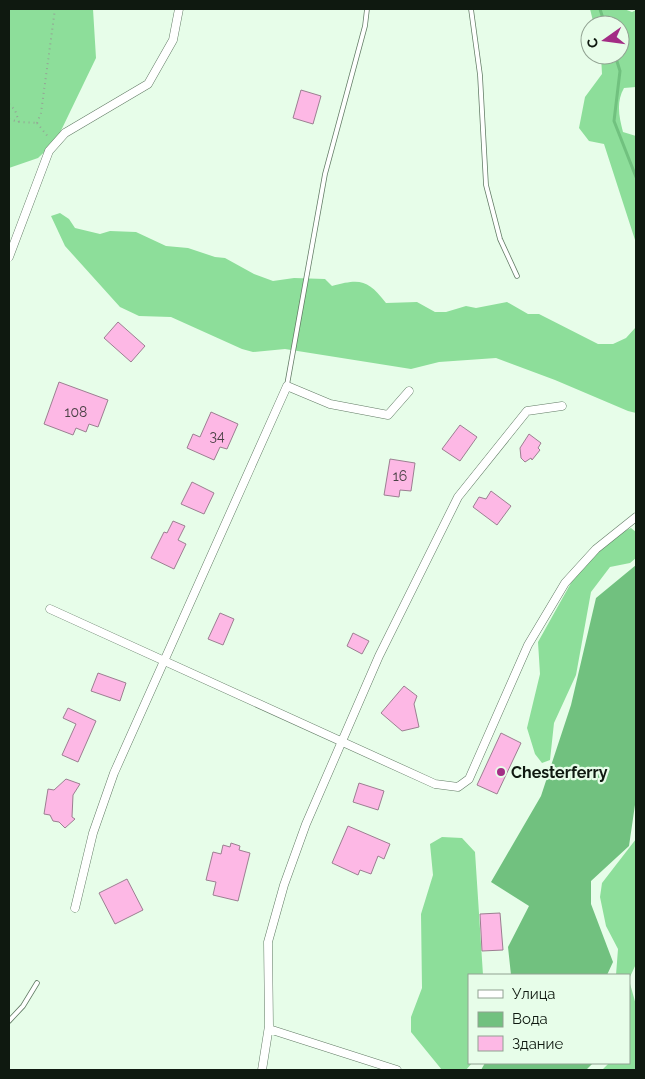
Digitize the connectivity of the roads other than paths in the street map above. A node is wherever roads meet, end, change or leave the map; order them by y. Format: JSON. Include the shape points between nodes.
{"nodes":[{"id":1,"x":179,"y":9,"type":"edge"},
{"id":2,"x":367,"y":9,"type":"edge"},
{"id":3,"x":471,"y":9,"type":"edge"},
{"id":4,"x":9,"y":257,"type":"edge"},
{"id":5,"x":516,"y":276,"type":"dead end"},
{"id":6,"x":287,"y":386,"type":"junction"},
{"id":7,"x":408,"y":391,"type":"dead end"},
{"id":8,"x":562,"y":406,"type":"dead end"},
{"id":9,"x":636,"y":517,"type":"edge"},
{"id":10,"x":50,"y":609,"type":"dead end"},
{"id":11,"x":163,"y":660,"type":"junction"},
{"id":12,"x":342,"y":742,"type":"junction"},
{"id":13,"x":75,"y":908,"type":"dead end"},
{"id":14,"x":37,"y":983,"type":"dead end"},
{"id":15,"x":9,"y":1021,"type":"edge"},
{"id":16,"x":269,"y":1029,"type":"junction"},
{"id":17,"x":262,"y":1070,"type":"edge"},
{"id":18,"x":397,"y":1070,"type":"edge"}],
"edges":[{"from":1,"to":4,"type":"street","via":[[173,40],[148,84],[65,133],[49,151]]},
{"from":2,"to":6,"type":"lane","via":[[325,174]]},
{"from":3,"to":5,"type":"lane","via":[[480,75],[486,186],[500,239]]},
{"from":6,"to":7,"type":"street","via":[[330,404],[388,415]]},
{"from":6,"to":11,"type":"street"},
{"from":8,"to":12,"type":"street","via":[[527,412],[458,497],[378,656]]},
{"from":9,"to":12,"type":"street","via":[[596,549],[565,583],[528,645],[469,779],[458,787],[435,784]]},
{"from":10,"to":11,"type":"street"},
{"from":11,"to":12,"type":"street"},
{"from":11,"to":13,"type":"street","via":[[111,782],[93,833]]},
{"from":12,"to":16,"type":"street","via":[[300,841],[268,942]]},
{"from":14,"to":15,"type":"lane"},
{"from":16,"to":17,"type":"street"},
{"from":16,"to":18,"type":"street"}]}
